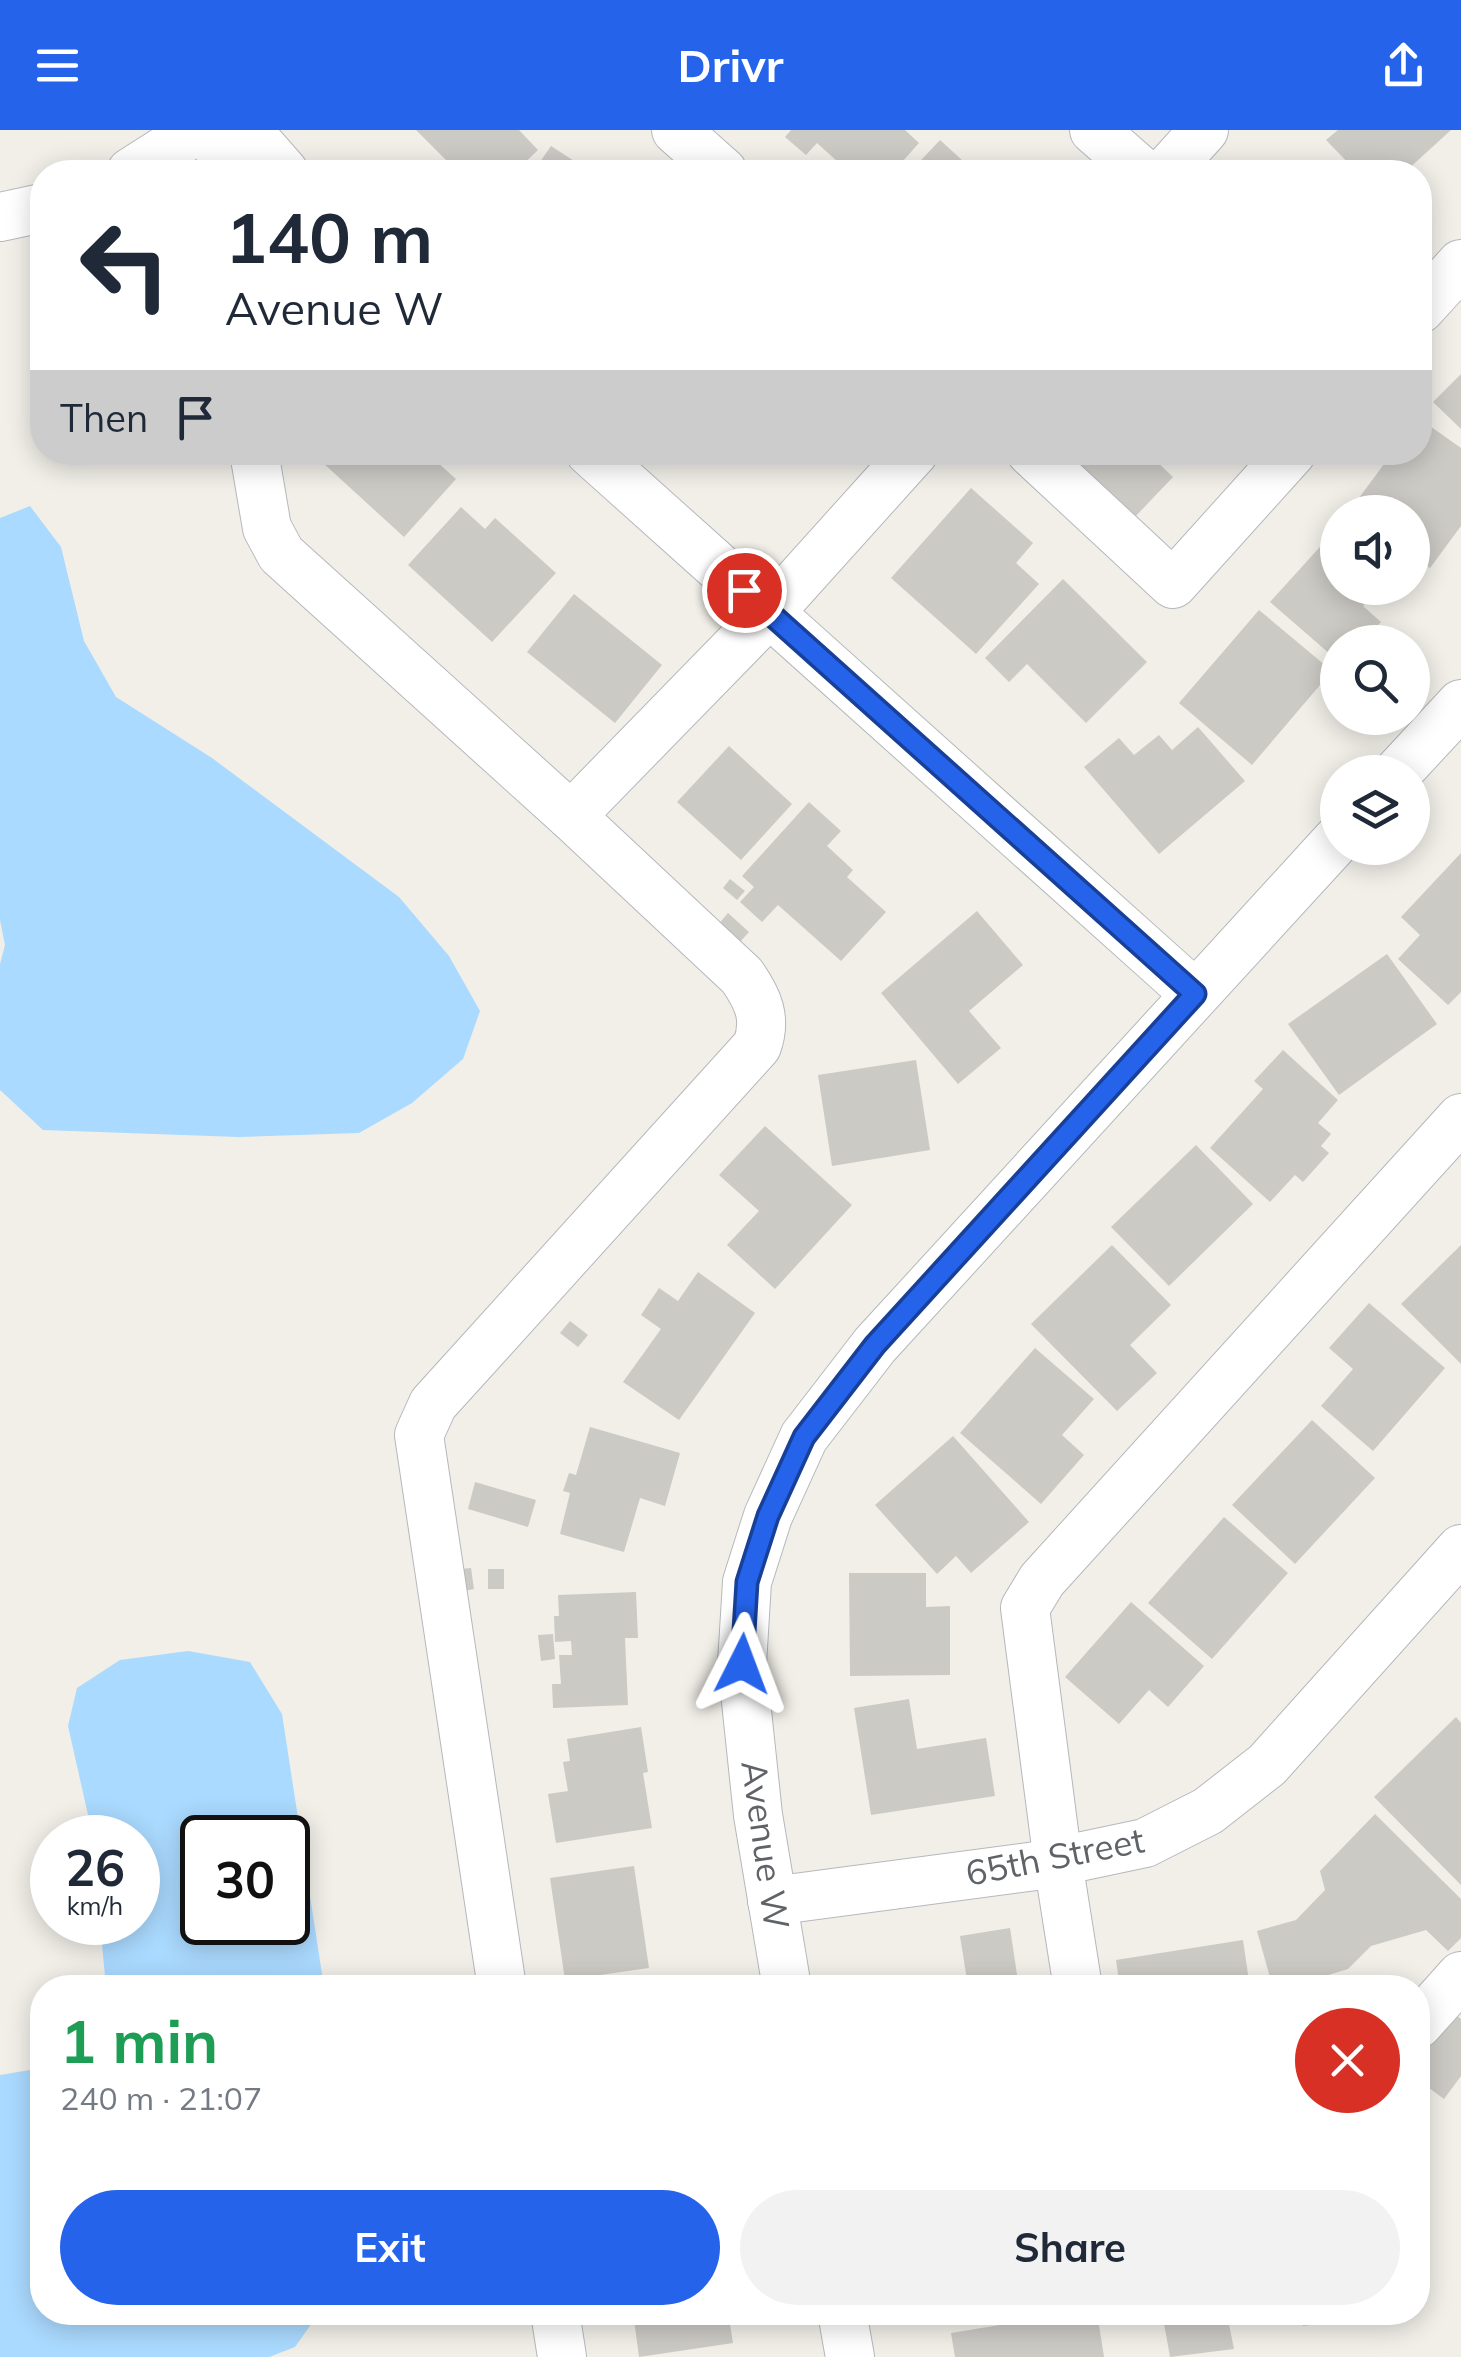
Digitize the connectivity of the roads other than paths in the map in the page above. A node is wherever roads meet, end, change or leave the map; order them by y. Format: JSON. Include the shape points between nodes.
{"nodes":[{"id":1,"x":197,"y":130,"type":"edge"},
{"id":2,"x":226,"y":130,"type":"edge"},
{"id":3,"x":247,"y":130,"type":"edge"},
{"id":4,"x":676,"y":130,"type":"edge"},
{"id":5,"x":1094,"y":130,"type":"edge"},
{"id":6,"x":1204,"y":130,"type":"edge"},
{"id":7,"x":150,"y":160,"type":"edge"},
{"id":8,"x":221,"y":160,"type":"edge"},
{"id":9,"x":273,"y":160,"type":"edge"},
{"id":10,"x":710,"y":160,"type":"edge"},
{"id":11,"x":1128,"y":160,"type":"edge"},
{"id":12,"x":1177,"y":160,"type":"edge"},
{"id":13,"x":30,"y":211,"type":"edge"},
{"id":14,"x":0,"y":217,"type":"edge"},
{"id":15,"x":1461,"y":264,"type":"edge"},
{"id":16,"x":1432,"y":297,"type":"edge"},
{"id":17,"x":256,"y":465,"type":"edge"},
{"id":18,"x":604,"y":465,"type":"edge"},
{"id":19,"x":902,"y":465,"type":"edge"},
{"id":20,"x":1045,"y":465,"type":"edge"},
{"id":21,"x":1280,"y":465,"type":"edge"},
{"id":22,"x":769,"y":613,"type":"junction"},
{"id":23,"x":1461,"y":704,"type":"edge"},
{"id":24,"x":1414,"y":755,"type":"edge"},
{"id":25,"x":571,"y":816,"type":"junction"},
{"id":26,"x":1320,"y":859,"type":"edge"},
{"id":27,"x":1195,"y":994,"type":"junction"},
{"id":28,"x":1461,"y":1118,"type":"edge"},
{"id":29,"x":1461,"y":1549,"type":"edge"},
{"id":30,"x":1058,"y":1862,"type":"junction"},
{"id":31,"x":772,"y":1900,"type":"junction"},
{"id":32,"x":500,"y":1975,"type":"edge"},
{"id":33,"x":785,"y":1975,"type":"edge"},
{"id":34,"x":1076,"y":1975,"type":"edge"},
{"id":35,"x":1461,"y":1976,"type":"edge"},
{"id":36,"x":1430,"y":2011,"type":"edge"},
{"id":37,"x":556,"y":2325,"type":"edge"},
{"id":38,"x":844,"y":2325,"type":"edge"},
{"id":39,"x":562,"y":2357,"type":"edge"},
{"id":40,"x":850,"y":2357,"type":"edge"}],
"edges":[{"from":1,"to":7,"type":"street"},
{"from":2,"to":8,"type":"street"},
{"from":3,"to":9,"type":"street"},
{"from":4,"to":10,"type":"street"},
{"from":5,"to":11,"type":"street"},
{"from":6,"to":12,"type":"street"},
{"from":13,"to":14,"type":"street"},
{"from":15,"to":16,"type":"street"},
{"from":17,"to":25,"type":"street","via":[[268,528],[281,554]]},
{"from":18,"to":22,"type":"street"},
{"from":19,"to":22,"type":"street"},
{"from":20,"to":21,"type":"street","via":[[1173,584]]},
{"from":22,"to":25,"type":"street"},
{"from":22,"to":27,"type":"street"},
{"from":23,"to":24,"type":"street"},
{"from":25,"to":32,"type":"street","via":[[742,976],[755,994],[762,1026],[758,1046],[434,1404],[419,1435]]},
{"from":26,"to":27,"type":"street","name":"Avenue W"},
{"from":27,"to":31,"type":"street","name":"Avenue W","via":[[875,1345],[804,1437],[747,1582],[742,1664]]},
{"from":28,"to":30,"type":"street","via":[[1042,1580],[1025,1608]]},
{"from":29,"to":30,"type":"street","name":"65th Street","via":[[1268,1765],[1208,1811],[1145,1844]]},
{"from":30,"to":31,"type":"street","name":"65th Street"},
{"from":30,"to":34,"type":"street"},
{"from":31,"to":33,"type":"street","name":"Avenue W"},
{"from":35,"to":36,"type":"street"},
{"from":37,"to":39,"type":"street"},
{"from":38,"to":40,"type":"street"}]}
